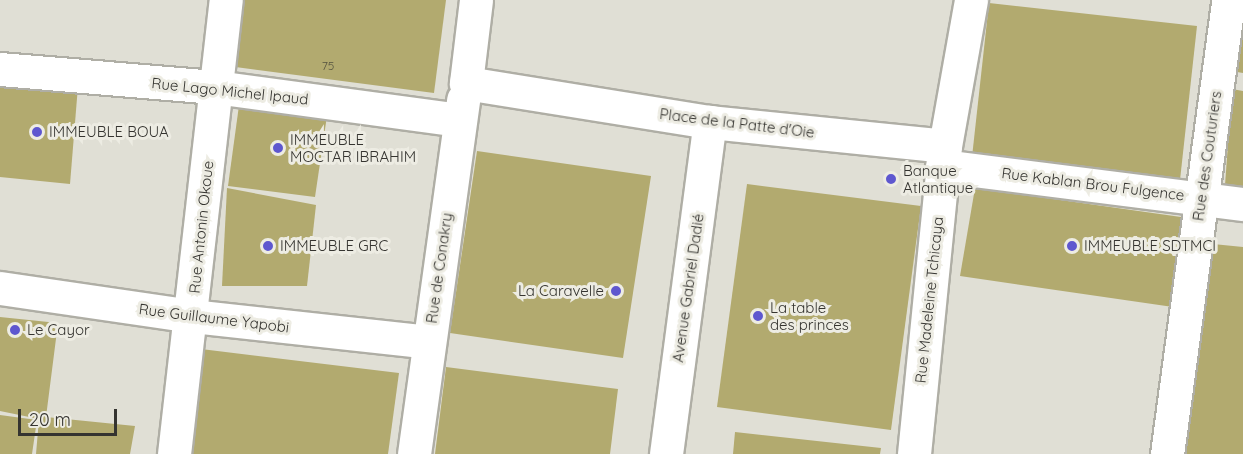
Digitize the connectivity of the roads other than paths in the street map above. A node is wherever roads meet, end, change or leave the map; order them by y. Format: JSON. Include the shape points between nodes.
{"nodes":[{"id":1,"x":226,"y":0,"type":"edge"},
{"id":2,"x":476,"y":0,"type":"edge"},
{"id":3,"x":971,"y":0,"type":"edge"},
{"id":4,"x":1228,"y":0,"type":"edge"},
{"id":5,"x":0,"y":69,"type":"edge"},
{"id":6,"x":466,"y":83,"type":"junction"},
{"id":7,"x":216,"y":87,"type":"junction"},
{"id":8,"x":459,"y":120,"type":"junction"},
{"id":9,"x":710,"y":122,"type":"junction"},
{"id":10,"x":944,"y":156,"type":"junction"},
{"id":11,"x":1201,"y":198,"type":"junction"},
{"id":12,"x":1243,"y":204,"type":"edge"},
{"id":13,"x":0,"y":288,"type":"edge"},
{"id":14,"x":191,"y":316,"type":"junction"},
{"id":15,"x":429,"y":342,"type":"junction"},
{"id":16,"x":174,"y":454,"type":"edge"},
{"id":17,"x":414,"y":454,"type":"edge"},
{"id":18,"x":666,"y":454,"type":"edge"},
{"id":19,"x":914,"y":454,"type":"edge"},
{"id":20,"x":1167,"y":454,"type":"edge"}],
"edges":[{"from":1,"to":7,"type":"street","name":"Rue Antonin Okoue"},
{"from":2,"to":6,"type":"street"},
{"from":3,"to":10,"type":"street"},
{"from":4,"to":11,"type":"street","name":"Rue des Couturiers"},
{"from":5,"to":7,"type":"street","name":"Rue Lago Michel Ipaud"},
{"from":6,"to":8,"type":"street","name":"Rue de Conakry"},
{"from":6,"to":9,"type":"street","name":"Place de la Patte d'Oie"},
{"from":7,"to":8,"type":"street","name":"Rue Lago Michel Ipaud"},
{"from":7,"to":14,"type":"street","name":"Rue Antonin Okoue"},
{"from":8,"to":15,"type":"street","name":"Rue de Conakry"},
{"from":9,"to":10,"type":"street","name":"Place de la Patte d'Oie"},
{"from":9,"to":18,"type":"street","name":"Avenue Gabriel Dadié"},
{"from":10,"to":11,"type":"street","name":"Rue Kablan Brou Fulgence"},
{"from":10,"to":19,"type":"street","name":"Rue Madeleine Tchicaya"},
{"from":11,"to":12,"type":"street","name":"Rue Kablan Brou Fulgence"},
{"from":11,"to":20,"type":"street","name":"Rue des Couturiers"},
{"from":13,"to":14,"type":"street","name":"Rue Guillaume Yapobi"},
{"from":14,"to":15,"type":"street","name":"Rue Guillaume Yapobi"},
{"from":14,"to":16,"type":"street","name":"Rue Antonin Okoue"},
{"from":15,"to":17,"type":"street","name":"Rue de Conakry"}]}
